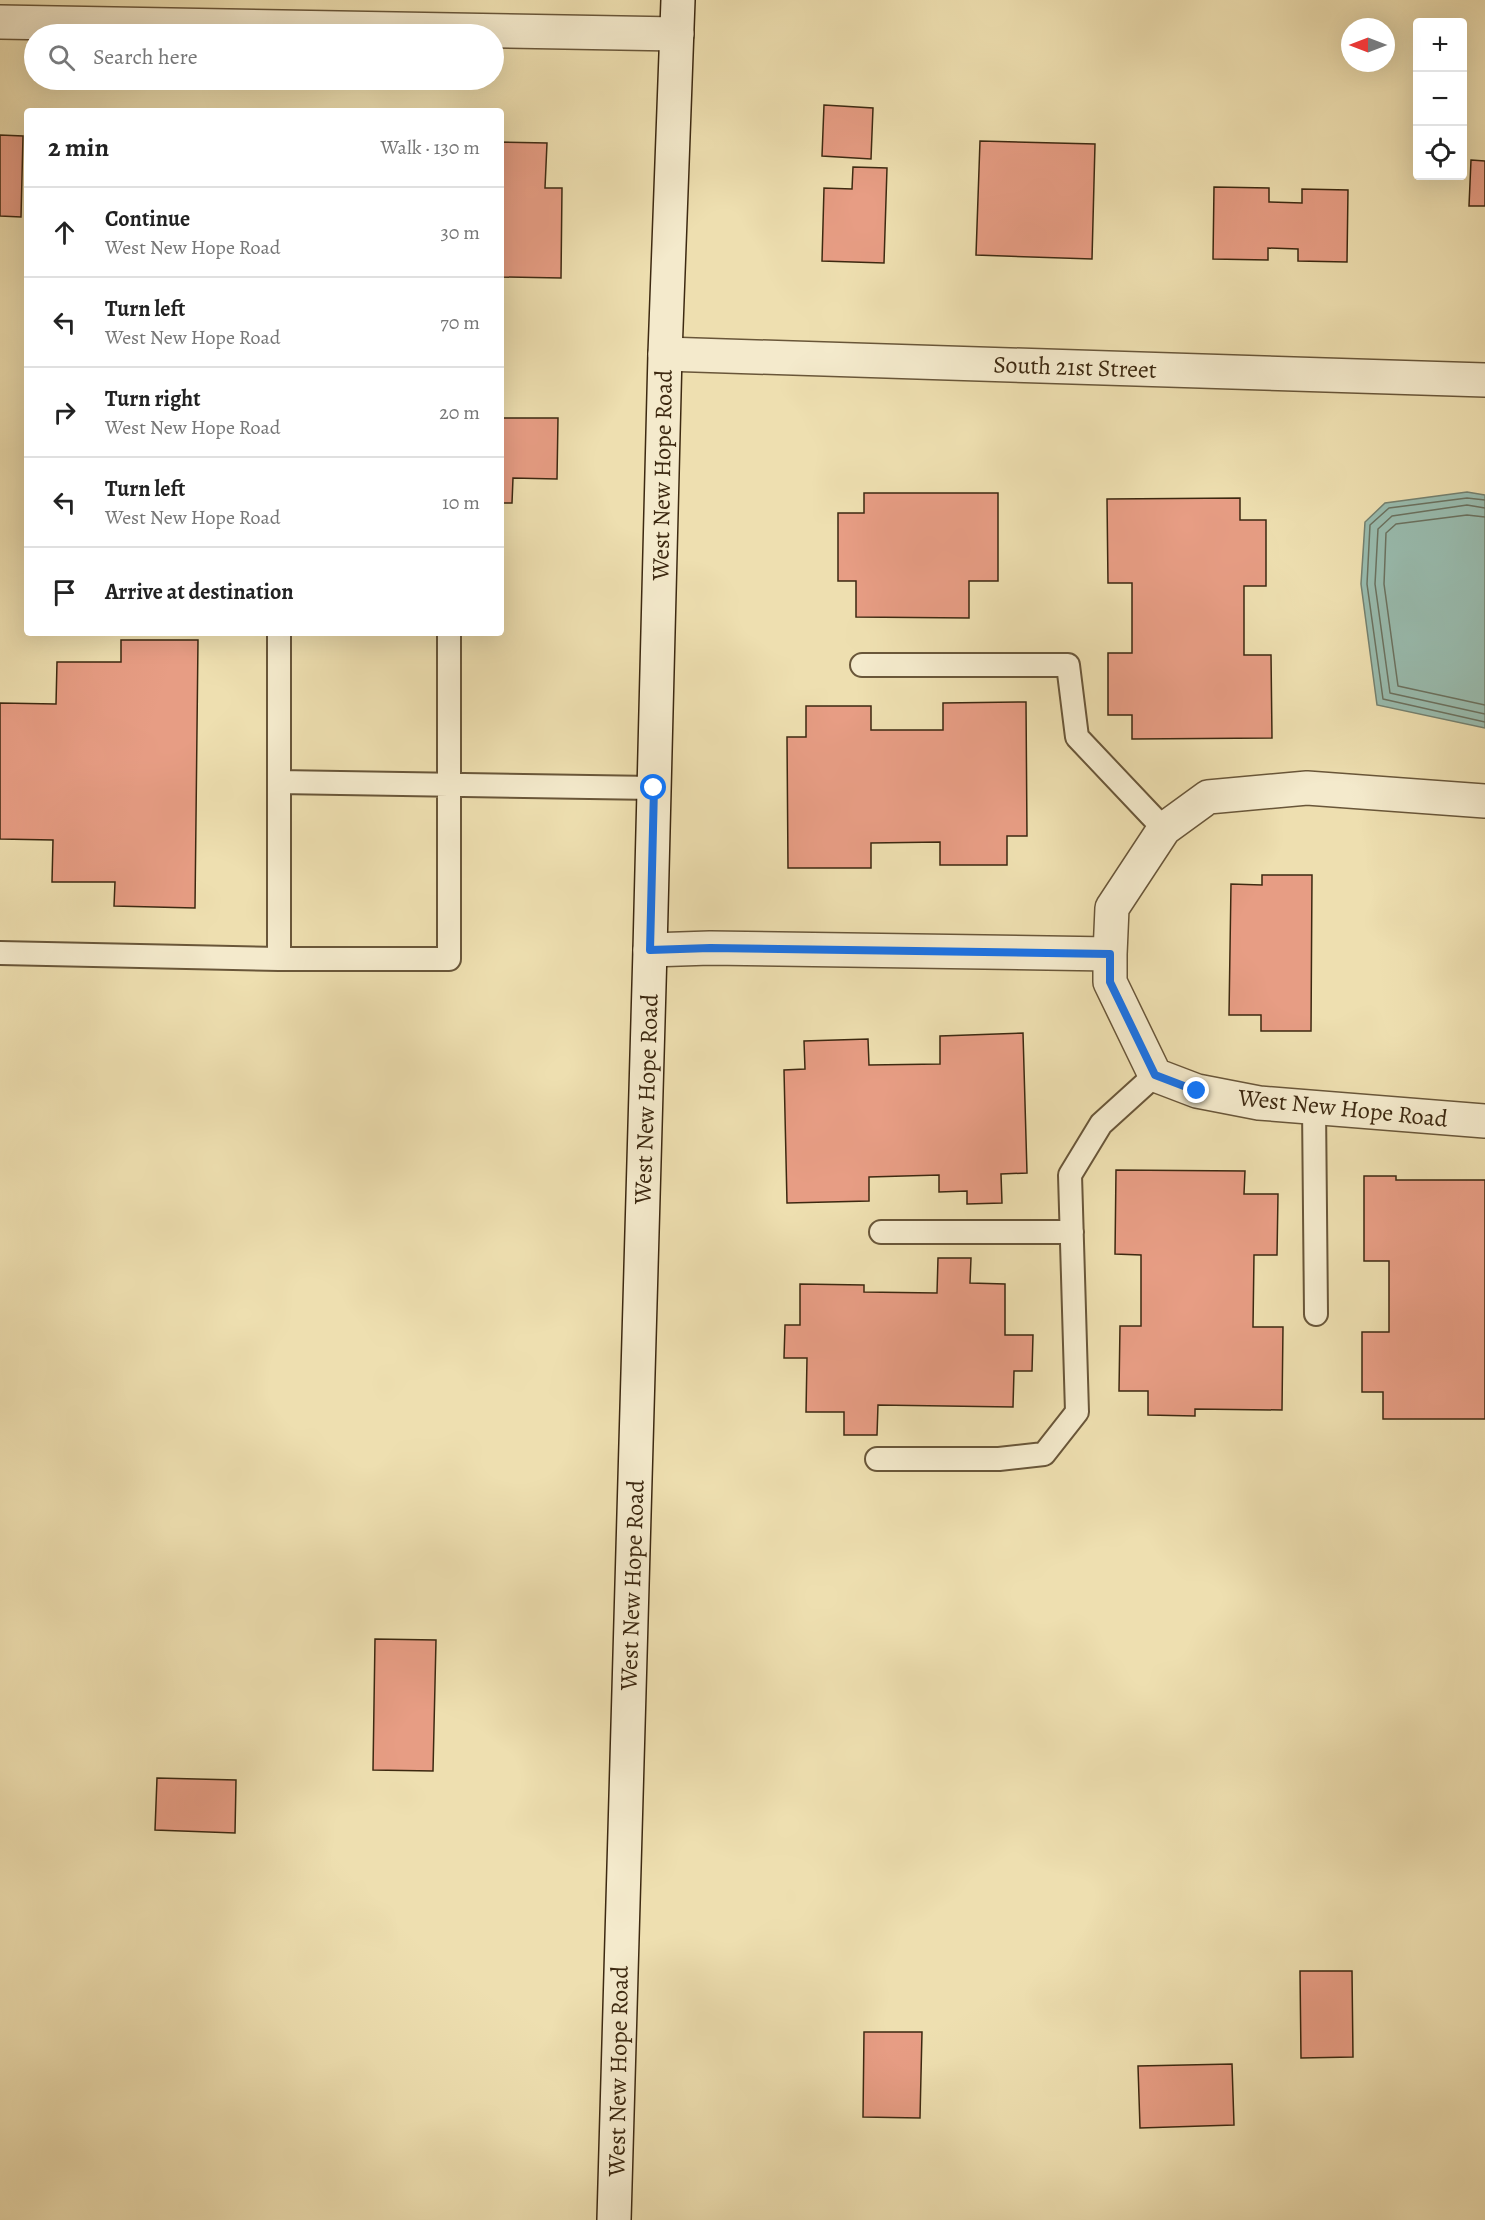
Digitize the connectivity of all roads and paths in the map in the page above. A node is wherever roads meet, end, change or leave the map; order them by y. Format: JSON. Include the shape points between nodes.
{"nodes":[{"id":1,"x":678,"y":0,"type":"edge"},
{"id":2,"x":0,"y":22,"type":"edge"},
{"id":3,"x":113,"y":24,"type":"edge"},
{"id":4,"x":504,"y":31,"type":"edge"},
{"id":5,"x":677,"y":34,"type":"junction"},
{"id":6,"x":665,"y":354,"type":"junction"},
{"id":7,"x":1485,"y":380,"type":"edge"},
{"id":8,"x":279,"y":636,"type":"edge"},
{"id":9,"x":450,"y":636,"type":"edge"},
{"id":10,"x":862,"y":665,"type":"dead end"},
{"id":11,"x":279,"y":782,"type":"junction"},
{"id":12,"x":450,"y":785,"type":"junction"},
{"id":13,"x":654,"y":788,"type":"junction"},
{"id":14,"x":1485,"y":801,"type":"edge"},
{"id":15,"x":1164,"y":829,"type":"junction"},
{"id":16,"x":650,"y":950,"type":"junction"},
{"id":17,"x":0,"y":953,"type":"edge"},
{"id":18,"x":1110,"y":954,"type":"junction"},
{"id":19,"x":279,"y":959,"type":"junction"},
{"id":20,"x":1155,"y":1075,"type":"junction"},
{"id":21,"x":1314,"y":1107,"type":"junction"},
{"id":22,"x":1485,"y":1121,"type":"edge"},
{"id":23,"x":881,"y":1232,"type":"dead end"},
{"id":24,"x":1072,"y":1232,"type":"junction"},
{"id":25,"x":1316,"y":1314,"type":"dead end"},
{"id":26,"x":877,"y":1459,"type":"dead end"},
{"id":27,"x":614,"y":2220,"type":"edge"}],
"edges":[{"from":1,"to":5,"type":"street","name":"West New Hope Road"},
{"from":2,"to":3,"type":"street"},
{"from":4,"to":5,"type":"street"},
{"from":5,"to":6,"type":"street","name":"West New Hope Road"},
{"from":6,"to":7,"type":"street","name":"South 21st Street"},
{"from":6,"to":13,"type":"street","name":"West New Hope Road"},
{"from":8,"to":11,"type":"lane"},
{"from":9,"to":12,"type":"lane"},
{"from":10,"to":15,"type":"lane","via":[[1068,665],[1077,737]]},
{"from":11,"to":12,"type":"lane"},
{"from":11,"to":19,"type":"lane"},
{"from":12,"to":13,"type":"lane"},
{"from":12,"to":19,"type":"lane","via":[[449,959]]},
{"from":13,"to":16,"type":"street","name":"West New Hope Road"},
{"from":14,"to":15,"type":"street","via":[[1306,788],[1208,797]]},
{"from":15,"to":18,"type":"street","via":[[1112,908]]},
{"from":16,"to":18,"type":"street"},
{"from":16,"to":27,"type":"street","name":"West New Hope Road"},
{"from":17,"to":19,"type":"lane"},
{"from":18,"to":20,"type":"street","via":[[1110,982]]},
{"from":20,"to":21,"type":"street","name":"West New Hope Road","via":[[1197,1091],[1259,1103]]},
{"from":20,"to":24,"type":"lane","via":[[1101,1124],[1070,1175]]},
{"from":21,"to":22,"type":"street","name":"West New Hope Road"},
{"from":21,"to":25,"type":"lane"},
{"from":23,"to":24,"type":"lane"},
{"from":24,"to":26,"type":"lane","via":[[1077,1412],[1044,1454],[999,1459]]}]}
